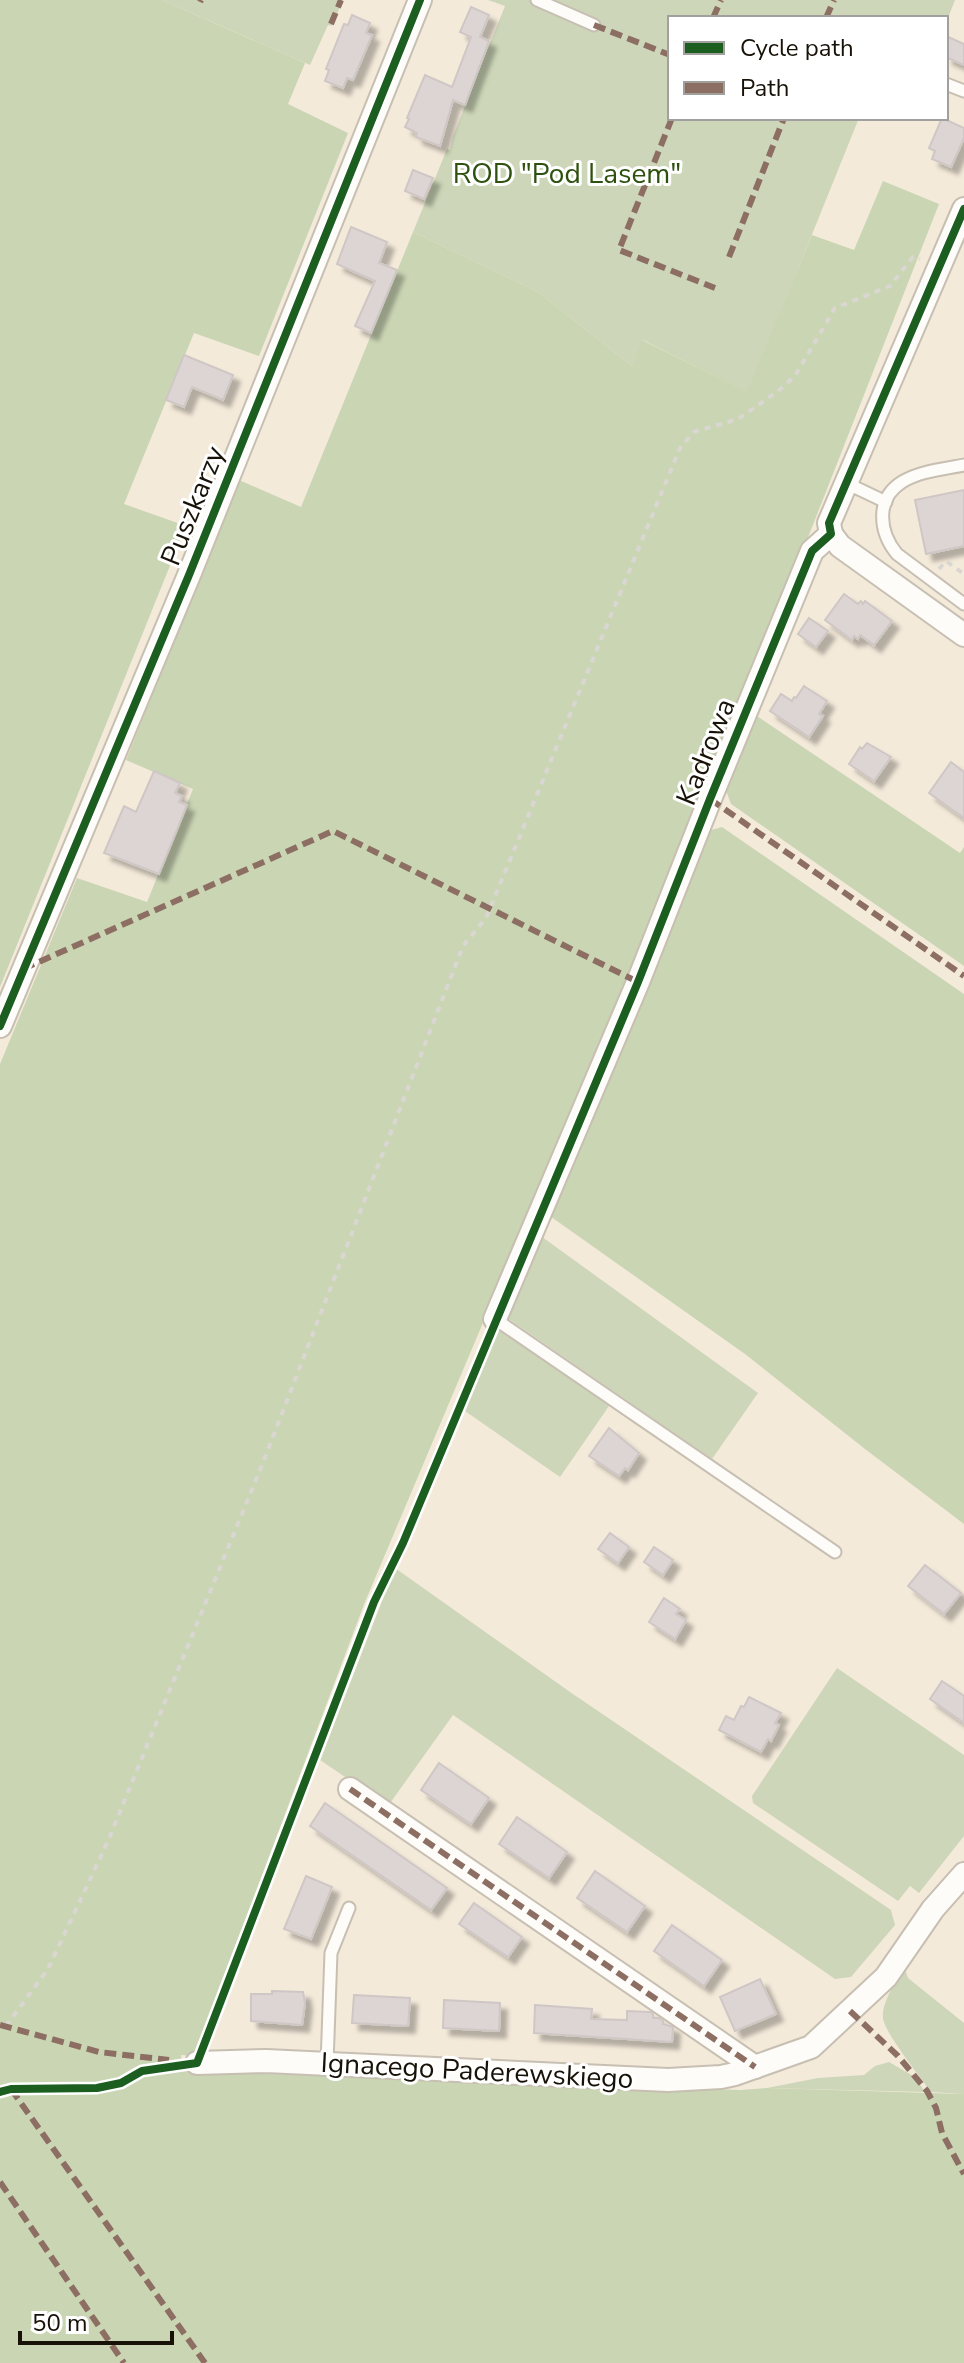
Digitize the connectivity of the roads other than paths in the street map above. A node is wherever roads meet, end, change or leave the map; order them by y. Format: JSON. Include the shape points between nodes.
{"nodes":[{"id":1,"x":420,"y":0,"type":"edge"},
{"id":2,"x":537,"y":0,"type":"edge"},
{"id":3,"x":594,"y":25,"type":"dead end"},
{"id":4,"x":964,"y":209,"type":"edge"},
{"id":5,"x":964,"y":465,"type":"edge"},
{"id":6,"x":846,"y":483,"type":"junction"},
{"id":7,"x":886,"y":502,"type":"junction"},
{"id":8,"x":831,"y":534,"type":"junction"},
{"id":9,"x":964,"y":604,"type":"edge"},
{"id":10,"x":964,"y":635,"type":"edge"},
{"id":11,"x":0,"y":1026,"type":"edge"},
{"id":12,"x":495,"y":1319,"type":"joint"},
{"id":13,"x":835,"y":1552,"type":"dead end"},
{"id":14,"x":350,"y":1789,"type":"dead end"},
{"id":15,"x":964,"y":1874,"type":"edge"},
{"id":16,"x":349,"y":1908,"type":"dead end"},
{"id":17,"x":197,"y":2063,"type":"dead end"},
{"id":18,"x":327,"y":2064,"type":"junction"},
{"id":19,"x":755,"y":2067,"type":"junction"}],
"edges":[{"from":1,"to":11,"type":"street","name":"Puszkarzy","via":[[189,575]]},
{"from":2,"to":3,"type":"lane"},
{"from":4,"to":6,"type":"street","name":"Kadrowa"},
{"from":5,"to":7,"type":"lane","via":[[901,482]]},
{"from":6,"to":7,"type":"lane"},
{"from":6,"to":8,"type":"street","name":"Kadrowa","via":[[829,523]]},
{"from":7,"to":9,"type":"lane","via":[[882,526],[889,544]]},
{"from":8,"to":10,"type":"street","via":[[840,546]]},
{"from":8,"to":12,"type":"street","name":"Kadrowa","via":[[812,551]]},
{"from":12,"to":13,"type":"lane"},
{"from":14,"to":19,"type":"street"},
{"from":15,"to":19,"type":"street","name":"Ignacego Paderewskiego","via":[[886,1977],[820,2039]]},
{"from":16,"to":18,"type":"lane","via":[[331,1953]]},
{"from":17,"to":18,"type":"street","name":"Ignacego Paderewskiego"},
{"from":18,"to":19,"type":"street","name":"Ignacego Paderewskiego","via":[[668,2080],[721,2077]]}]}
